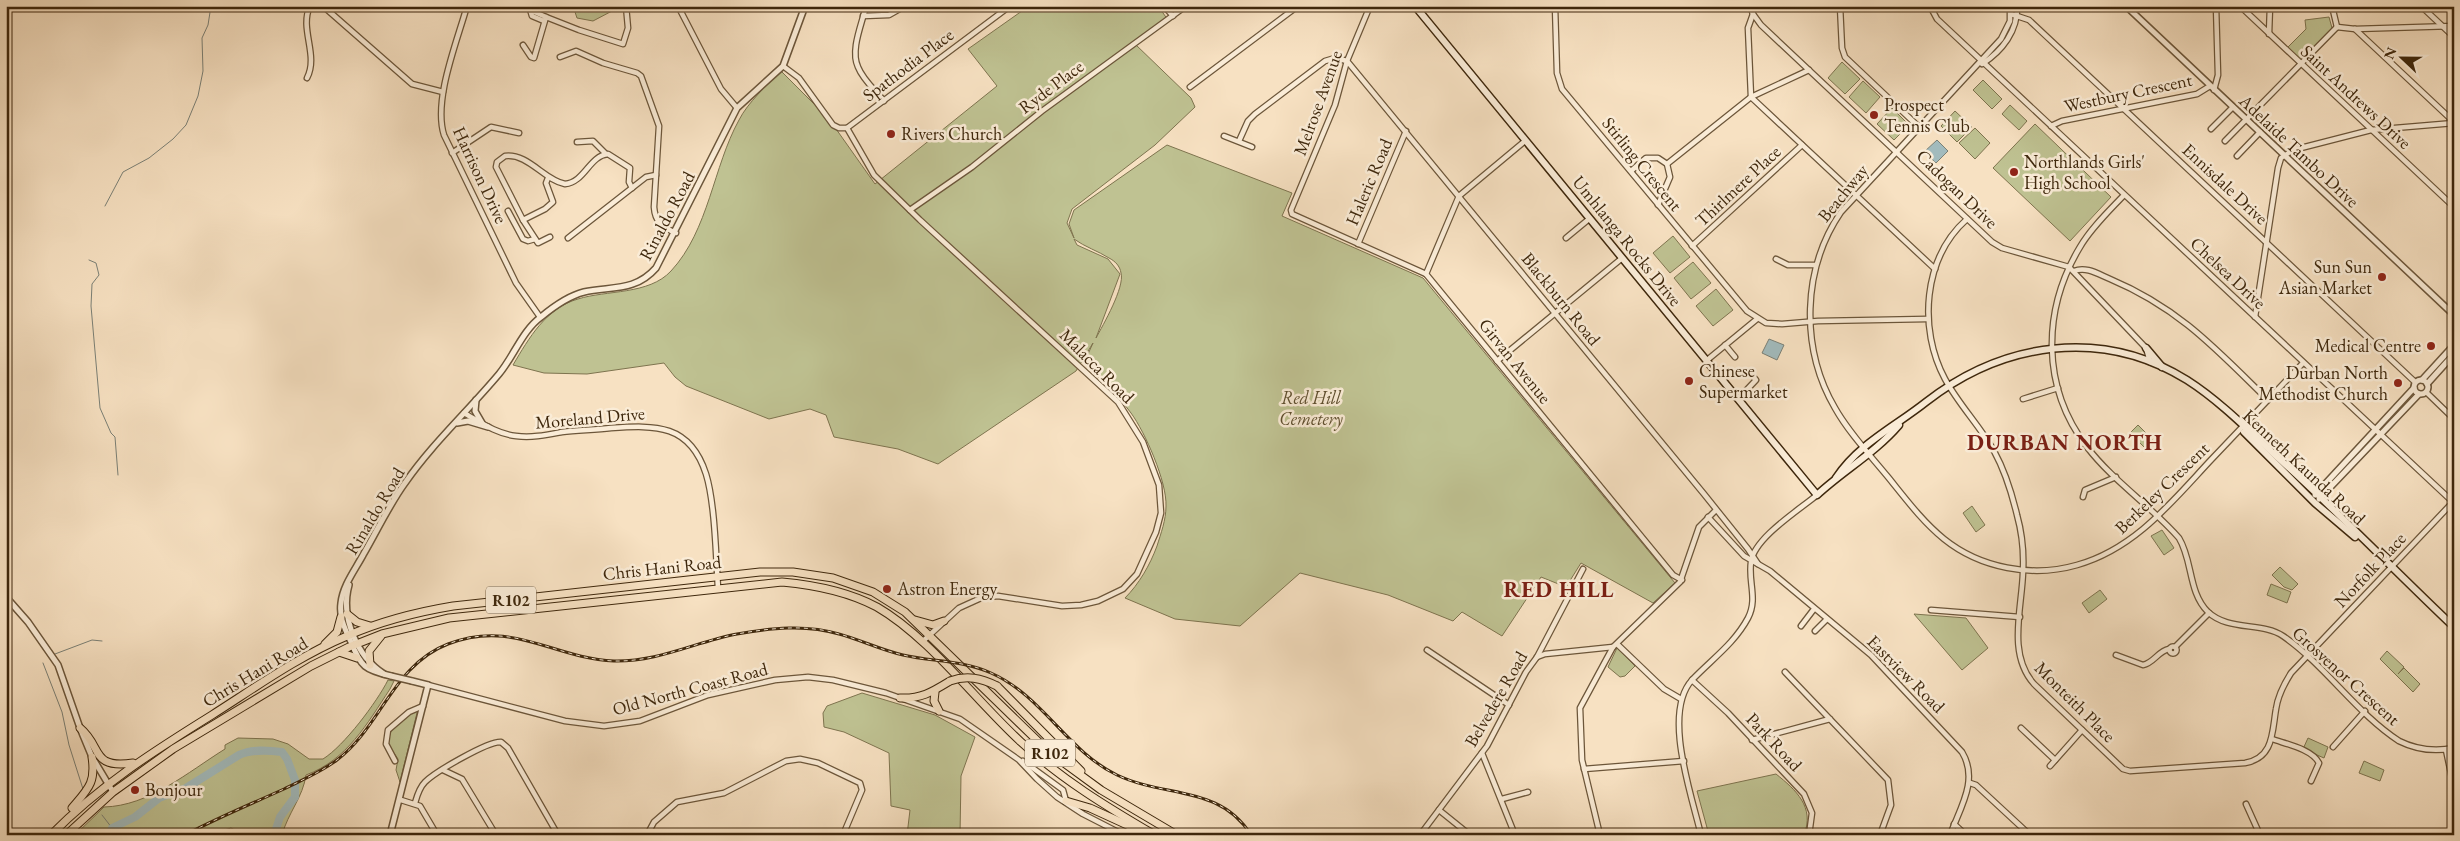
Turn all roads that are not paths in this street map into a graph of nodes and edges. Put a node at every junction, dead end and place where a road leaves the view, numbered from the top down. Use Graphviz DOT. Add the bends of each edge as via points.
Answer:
graph roads {
  1 [pos="310,6"];
  2 [pos="323,6"];
  3 [pos="467,6"];
  4 [pos="626,6"];
  5 [pos="678,6"];
  6 [pos="805,6"];
  7 [pos="866,6"];
  8 [pos="905,6"];
  9 [pos="1010,6"];
  10 [pos="1164,6"];
  11 [pos="1186,6"];
  12 [pos="1298,6"];
  13 [pos="1370,6"];
  14 [pos="1415,6"];
  15 [pos="1555,6"];
  16 [pos="1750,6"];
  17 [pos="1840,6"];
  18 [pos="1930,6"];
  19 [pos="2010,6"];
  20 [pos="2016,6"];
  21 [pos="2126,6"];
  22 [pos="2216,6"];
  23 [pos="2240,6"];
  24 [pos="2270,6"];
  25 [pos="2332,6"];
  26 [pos="2421,6"];
  27 [pos="529,8"];
  28 [pos="1753,14"];
  29 [pos="2011,14"];
  30 [pos="2017,15"];
  31 [pos="863,16"];
  32 [pos="1173,16"];
  33 [pos="545,19"];
  34 [pos="2442,26"];
  35 [pos="2454,26"];
  36 [pos="2337,27"];
  37 [pos="2355,29"];
  38 [pos="2269,34"];
  39 [pos="2454,37"];
  40 [pos="523,45"];
  41 [pos="560,58"];
  42 [pos="1347,61"];
  43 [pos="1983,61"];
  44 [pos="2301,64"];
  45 [pos="784,66"];
  46 [pos="1809,70"];
  47 [pos="307,78"];
  48 [pos="1190,87"];
  49 [pos="2212,88"];
  50 [pos="444,92"];
  51 [pos="1751,97"];
  52 [pos="884,101"];
  53 [pos="2233,107"];
  54 [pos="737,108"];
  55 [pos="2124,108"];
  56 [pos="2245,119"];
  57 [pos="2454,122"];
  58 [pos="2052,126"];
  59 [pos="1919,127"];
  60 [pos="847,128"];
  61 [pos="2211,129"];
  62 [pos="2371,130"];
  63 [pos="1406,131"];
  64 [pos="519,132"];
  65 [pos="2260,132"];
  66 [pos="1224,136"];
  67 [pos="1240,141"];
  68 [pos="1525,141"];
  69 [pos="2225,141"];
  70 [pos="577,142"];
  71 [pos="1802,145"];
  72 [pos="1252,147"];
  73 [pos="1897,151"];
  74 [pos="452,153"];
  75 [pos="606,154"];
  76 [pos="2238,156"];
  77 [pos="2284,156"];
  78 [pos="1667,164"];
  79 [pos="1631,171"];
  80 [pos="656,174"];
  81 [pos="548,178"];
  82 [pos="632,188"];
  83 [pos="1855,195"];
  84 [pos="2124,195"];
  85 [pos="1459,196"];
  86 [pos="1658,205"];
  87 [pos="2454,207"];
  88 [pos="910,210"];
  89 [pos="1291,210"];
  90 [pos="508,211"];
  91 [pos="1589,218"];
  92 [pos="1967,218"];
  93 [pos="523,220"];
  94 [pos="676,233"];
  95 [pos="550,237"];
  96 [pos="568,238"];
  97 [pos="1566,238"];
  98 [pos="535,239"];
  99 [pos="2267,243"];
  100 [pos="1358,244"];
  101 [pos="1692,246"];
  102 [pos="1621,259"];
  103 [pos="1776,259"];
  104 [pos="1815,265"];
  105 [pos="2070,267"];
  106 [pos="1935,270"];
  107 [pos="2074,271"];
  108 [pos="1426,274"];
  109 [pos="1556,313"];
  110 [pos="2454,315"];
  111 [pos="540,317"];
  112 [pos="2255,318"];
  113 [pos="1757,319"];
  114 [pos="1927,319"];
  115 [pos="1810,322"];
  116 [pos="1725,345"];
  117 [pos="2454,345"];
  118 [pos="2052,348"];
  119 [pos="2146,348"];
  120 [pos="2454,354"];
  121 [pos="1735,356"];
  122 [pos="1497,361"];
  123 [pos="1706,361"];
  124 [pos="2150,362"];
  125 [pos="2303,363"];
  126 [pos="2162,367"];
  127 [pos="1751,374"];
  128 [pos="2422,380"];
  129 [pos="2427,384"];
  130 [pos="1949,385"];
  131 [pos="2414,385"];
  132 [pos="2058,388"];
  133 [pos="2426,392"];
  134 [pos="2419,394"];
  135 [pos="1738,399"];
  136 [pos="2023,399"];
  137 [pos="476,400"];
  138 [pos="2268,400"];
  139 [pos="464,413"];
  140 [pos="2454,419"];
  141 [pos="1902,420"];
  142 [pos="482,423"];
  143 [pos="455,424"];
  144 [pos="488,426"];
  145 [pos="2242,428"];
  146 [pos="2377,432"];
  147 [pos="1864,447"];
  148 [pos="1870,454"];
  149 [pos="2116,477"];
  150 [pos="1834,479"];
  151 [pos="1807,483"];
  152 [pos="1817,495"];
  153 [pos="2318,495"];
  154 [pos="2083,497"];
  155 [pos="2313,501"];
  156 [pos="2453,503"];
  157 [pos="1716,510"];
  158 [pos="2158,516"];
  159 [pos="1708,517"];
  160 [pos="2374,551"];
  161 [pos="1753,556"];
  162 [pos="1751,561"];
  163 [pos="1758,564"];
  164 [pos="2391,567"];
  165 [pos="1583,569"];
  166 [pos="2023,570"];
  167 [pos="718,576"];
  168 [pos="1682,580"];
  169 [pos="718,588"];
  170 [pos="6,597"];
  171 [pos="1814,609"];
  172 [pos="1931,610"];
  173 [pos="2209,613"];
  174 [pos="344,616"];
  175 [pos="2020,617"];
  176 [pos="1827,619"];
  177 [pos="914,620"];
  178 [pos="944,622"];
  179 [pos="373,626"];
  180 [pos="1801,626"];
  181 [pos="2454,627"];
  182 [pos="1815,631"];
  183 [pos="386,633"];
  184 [pos="351,634"];
  185 [pos="930,635"];
  186 [pos="922,642"];
  187 [pos="355,644"];
  188 [pos="1615,645"];
  189 [pos="1427,650"];
  190 [pos="315,652"];
  191 [pos="338,652"];
  192 [pos="2116,655"];
  193 [pos="2307,656"];
  194 [pos="1537,657"];
  195 [pos="357,658"];
  196 [pos="370,665"];
  197 [pos="1785,672"];
  198 [pos="388,675"];
  199 [pos="1692,680"];
  200 [pos="428,685"];
  201 [pos="934,692"];
  202 [pos="900,698"];
  203 [pos="1681,699"];
  204 [pos="1509,705"];
  205 [pos="423,706"];
  206 [pos="939,711"];
  207 [pos="2365,711"];
  208 [pos="1830,719"];
  209 [pos="80,728"];
  210 [pos="2021,728"];
  211 [pos="2082,730"];
  212 [pos="2272,739"];
  213 [pos="1752,740"];
  214 [pos="2333,747"];
  215 [pos="2454,748"];
  216 [pos="2446,750"];
  217 [pos="1482,753"];
  218 [pos="92,757"];
  219 [pos="1020,760"];
  220 [pos="2054,760"];
  221 [pos="395,761"];
  222 [pos="1684,761"];
  223 [pos="136,762"];
  224 [pos="2050,766"];
  225 [pos="1584,768"];
  226 [pos="443,770"];
  227 [pos="2311,781"];
  228 [pos="108,783"];
  229 [pos="1970,783"];
  230 [pos="1093,784"];
  231 [pos="2454,788"];
  232 [pos="112,792"];
  233 [pos="1528,792"];
  234 [pos="1502,799"];
  235 [pos="401,800"];
  236 [pos="1066,801"];
  237 [pos="415,804"];
  238 [pos="2246,804"];
  239 [pos="1439,810"];
  240 [pos="64,821"];
  241 [pos="1954,824"];
  242 [pos="51,835"];
  243 [pos="66,835"];
  244 [pos="390,835"];
  245 [pos="436,835"];
  246 [pos="496,835"];
  247 [pos="558,835"];
  248 [pos="647,835"];
  249 [pos="843,835"];
  250 [pos="1124,835"];
  251 [pos="1149,835"];
  252 [pos="1155,835"];
  253 [pos="1176,835"];
  254 [pos="1420,835"];
  255 [pos="1470,835"];
  256 [pos="1515,835"];
  257 [pos="1600,835"];
  258 [pos="1701,835"];
  259 [pos="1809,835"];
  260 [pos="1880,835"];
  261 [pos="1950,835"];
  262 [pos="1966,835"];
  263 [pos="2030,835"];
  264 [pos="2260,835"];
  1 -- 47 [label="street" via="306,21 311,69"];
  2 -- 50 [label="street" via="412,84"];
  3 -- 50 [label="street, Harrison Drive"];
  4 -- 33 [label="street" via="628,28 622,44"];
  5 -- 54 [label="street" via="721,89"];
  6 -- 45 [label="street, Rinaldo Road"];
  7 -- 31 [label="street"];
  8 -- 31 [label="street" via="889,15"];
  9 -- 52 [label="street, Spathodia Place"];
  10 -- 32 [label="street"];
  11 -- 32 [label="street, Ryde Place"];
  12 -- 48 [label="street"];
  13 -- 42 [label="street, Melrose Avenue"];
  14 -- 68 [label="main road, Umhlanga Rocks Drive"];
  15 -- 79 [label="street, Stirling Crescent" via="1559,84"];
  16 -- 28 [label="street"];
  17 -- 59 [label="street" via="1845,57"];
  18 -- 43 [label="street, Chelsea Drive" via="1933,15"];
  19 -- 29 [label="street, Beachway"];
  20 -- 30 [label="street, Beachway"];
  21 -- 49 [label="street, Adelaide Tambo Drive"];
  22 -- 49 [label="street, Westbury Crescent" via="2218,76"];
  23 -- 38 [label="street, Saint Andrews Drive"];
  24 -- 38 [label="street"];
  25 -- 36 [label="street"];
  26 -- 34 [label="street"];
  27 -- 33 [label="street" via="533,17"];
  28 -- 46 [label="street, Cadogan Drive"];
  28 -- 51 [label="street" via="1748,28"];
  29 -- 30 [label="street, Ennisdale Drive"];
  29 -- 43 [label="street, Beachway" via="2005,33"];
  30 -- 43 [label="street, Beachway" via="2010,36"];
  30 -- 55 [label="street, Ennisdale Drive" via="2029,20"];
  31 -- 52 [label="street" via="855,50 856,63"];
  32 -- 88 [label="street, Ryde Place"];
  33 -- 40 [label="street" via="534,58"];
  34 -- 35 [label="street"];
  34 -- 37 [label="street"];
  34 -- 39 [label="street"];
  36 -- 37 [label="street"];
  36 -- 44 [label="street"];
  37 -- 57 [label="street"];
  38 -- 44 [label="street, Saint Andrews Drive"];
  41 -- 80 [label="street" via="576,51 639,74 659,126"];
  42 -- 63 [label="street, Blackburn Road"];
  42 -- 67 [label="street" via="1335,58 1325,61 1255,114 1248,121"];
  42 -- 89 [label="street, Melrose Avenue" via="1335,106"];
  43 -- 58 [label="street, Chelsea Drive"];
  43 -- 59 [label="street, Beachway"];
  44 -- 56 [label="street"];
  44 -- 62 [label="street, Saint Andrews Drive"];
  45 -- 54 [label="street, Rinaldo Road"];
  45 -- 60 [label="street, Malacca Road" via="799,78 833,124"];
  46 -- 51 [label="street"];
  46 -- 73 [label="street, Cadogan Drive"];
  49 -- 53 [label="street, Adelaide Tambo Drive"];
  49 -- 55 [label="street, Westbury Crescent" via="2197,94"];
  50 -- 74 [label="street, Harrison Drive" via="440,124"];
  51 -- 71 [label="street"];
  51 -- 78 [label="street"];
  52 -- 60 [label="street, Spathodia Place"];
  53 -- 56 [label="street, Adelaide Tambo Drive"];
  53 -- 61 [label="street"];
  54 -- 94 [label="street, Rinaldo Road"];
  55 -- 58 [label="street, Westbury Crescent"];
  55 -- 99 [label="street, Ennisdale Drive"];
  56 -- 65 [label="street, Adelaide Tambo Drive"];
  56 -- 69 [label="street"];
  57 -- 62 [label="street"];
  58 -- 84 [label="street, Chelsea Drive"];
  59 -- 73 [label="street, Beachway"];
  60 -- 88 [label="street, Malacca Road" via="874,175"];
  62 -- 77 [label="street" via="2292,150"];
  62 -- 87 [label="street, Saint Andrews Drive"];
  63 -- 85 [label="street, Blackburn Road"];
  63 -- 100 [label="street, Haleric Road"];
  64 -- 74 [label="street" via="492,127"];
  65 -- 76 [label="street"];
  65 -- 77 [label="street, Adelaide Tambo Drive"];
  66 -- 67 [label="street"];
  67 -- 72 [label="street"];
  68 -- 85 [label="street"];
  68 -- 91 [label="main road, Umhlanga Rocks Drive"];
  70 -- 75 [label="street" via="594,141"];
  71 -- 83 [label="street"];
  71 -- 101 [label="street, Thirlmere Place"];
  73 -- 83 [label="street, Beachway"];
  73 -- 92 [label="street, Cadogan Drive"];
  74 -- 111 [label="street, Harrison Drive" via="516,283"];
  75 -- 81 [label="street" via="590,164 581,177 570,184"];
  75 -- 82 [label="street" via="630,168"];
  77 -- 99 [label="street" via="2278,168"];
  77 -- 110 [label="street, Adelaide Tambo Drive"];
  78 -- 79 [label="street" via="1650,157"];
  78 -- 86 [label="street" via="1670,177"];
  79 -- 86 [label="street, Stirling Crescent"];
  80 -- 82 [label="street"];
  80 -- 94 [label="street" via="656,218 659,224"];
  81 -- 93 [label="street" via="546,183 553,202"];
  81 -- 93 [label="street" via="527,161 505,156 497,162 496,167"];
  82 -- 96 [label="street"];
  83 -- 104 [label="street, Beachway" via="1830,230"];
  83 -- 106 [label="street"];
  84 -- 105 [label="street" via="2084,240"];
  84 -- 112 [label="street, Chelsea Drive"];
  85 -- 108 [label="street"];
  85 -- 109 [label="street, Blackburn Road"];
  86 -- 101 [label="street, Stirling Crescent"];
  88 -- 178 [label="street, Malacca Road" via="1118,402 1143,442 1159,485 1161,501 1159,523 1141,567 1133,580 1118,592 1081,606 989,596 966,604"];
  89 -- 100 [label="street, Girvan Avenue" via="1297,218"];
  90 -- 98 [label="street" via="525,240"];
  91 -- 97 [label="street"];
  91 -- 102 [label="main road, Umhlanga Rocks Drive"];
  92 -- 105 [label="street, Cadogan Drive" via="2002,248"];
  92 -- 106 [label="street, Monteith Place" via="1952,236"];
  93 -- 98 [label="street"];
  94 -- 111 [label="street, Rinaldo Road" via="656,268 638,284 581,293"];
  95 -- 98 [label="street" via="539,243"];
  99 -- 112 [label="street"];
  99 -- 131 [label="street, Ennisdale Drive"];
  100 -- 108 [label="street, Girvan Avenue"];
  101 -- 113 [label="street, Stirling Crescent" via="1747,312"];
  102 -- 109 [label="street"];
  102 -- 123 [label="main road, Umhlanga Rocks Drive"];
  103 -- 104 [label="street" via="1788,264"];
  104 -- 115 [label="street, Beachway"];
  105 -- 107 [label="street, Cadogan Drive"];
  105 -- 118 [label="street" via="2055,304"];
  106 -- 114 [label="street, Monteith Place"];
  107 -- 119 [label="street, Cadogan Drive"];
  107 -- 138 [label="street" via="2084,269 2100,274 2172,311"];
  108 -- 122 [label="street, Girvan Avenue"];
  109 -- 122 [label="street"];
  109 -- 157 [label="street, Blackburn Road"];
  111 -- 137 [label="street, Rinaldo Road" via="500,373"];
  112 -- 125 [label="street, Chelsea Drive"];
  113 -- 115 [label="street" via="1782,324"];
  113 -- 116 [label="street"];
  114 -- 115 [label="street"];
  114 -- 130 [label="street, Monteith Place" via="1934,350"];
  115 -- 147 [label="street, Beachway" via="1815,358 1829,397 1846,426"];
  116 -- 121 [label="street"];
  116 -- 123 [label="street"];
  117 -- 128 [label="street"];
  118 -- 124 [label="main road, Kenneth Kaunda Road" via="2104,350"];
  118 -- 130 [label="main road, Kenneth Kaunda Road" via="1998,360"];
  118 -- 132 [label="street"];
  119 -- 124 [label="street, Cadogan Drive"];
  119 -- 126 [label="main road"];
  120 -- 129 [label="street"];
  122 -- 168 [label="street, Girvan Avenue" via="1673,575"];
  123 -- 135 [label="main road, Umhlanga Rocks Drive"];
  124 -- 126 [label="main road, Kenneth Kaunda Road"];
  125 -- 138 [label="street, Berkeley Crescent"];
  125 -- 146 [label="street, Chelsea Drive"];
  126 -- 145 [label="main road, Kenneth Kaunda Road" via="2216,403"];
  127 -- 135 [label="street" via="1756,380"];
  128 -- 129 [label="street"];
  128 -- 131 [label="street"];
  129 -- 133 [label="street"];
  130 -- 141 [label="main road, Kenneth Kaunda Road"];
  130 -- 166 [label="street, Monteith Place" via="1994,451 2005,475 2019,522"];
  131 -- 134 [label="street"];
  131 -- 146 [label="street"];
  132 -- 136 [label="street"];
  132 -- 149 [label="street" via="2070,419 2086,446"];
  133 -- 134 [label="street"];
  133 -- 140 [label="street"];
  134 -- 146 [label="street"];
  135 -- 151 [label="main road, Umhlanga Rocks Drive"];
  137 -- 139 [label="street, Rinaldo Road"];
  137 -- 142 [label="street" via="475,411"];
  138 -- 145 [label="street, Berkeley Crescent"];
  139 -- 142 [label="street, Moreland Drive"];
  139 -- 143 [label="street, Rinaldo Road"];
  141 -- 147 [label="main road, Kenneth Kaunda Road"];
  141 -- 148 [label="main road, Kenneth Kaunda Road"];
  142 -- 144 [label="street, Moreland Drive"];
  143 -- 144 [label="street" via="468,421"];
  143 -- 174 [label="street, Rinaldo Road" via="405,483 356,569"];
  144 -- 167 [label="street, Moreland Drive" via="508,435 524,437 652,426 684,439 698,454 707,476"];
  145 -- 153 [label="main road, Kenneth Kaunda Road"];
  145 -- 155 [label="main road, Kenneth Kaunda Road"];
  145 -- 158 [label="street, Berkeley Crescent"];
  146 -- 153 [label="street"];
  146 -- 156 [label="street, Chelsea Drive"];
  147 -- 148 [label="street, Beachway"];
  147 -- 150 [label="main road, Kenneth Kaunda Road"];
  148 -- 150 [label="main road, Kenneth Kaunda Road"];
  148 -- 166 [label="street, Berkeley Crescent" via="1922,518 1944,538 1978,559"];
  149 -- 154 [label="street" via="2085,490"];
  149 -- 158 [label="street"];
  150 -- 151 [label="main road" via="1818,486"];
  150 -- 152 [label="main road, Kenneth Kaunda Road"];
  151 -- 152 [label="main road, Umhlanga Rocks Drive"];
  152 -- 161 [label="street, Kenneth Kaunda Road" via="1764,539"];
  153 -- 155 [label="street"];
  153 -- 160 [label="main road, Kenneth Kaunda Road"];
  155 -- 160 [label="main road, Kenneth Kaunda Road"];
  156 -- 164 [label="street, Norfolk Place"];
  157 -- 159 [label="street"];
  157 -- 161 [label="street, Blackburn Road"];
  158 -- 166 [label="street, Berkeley Crescent" via="2126,544 2093,560 2068,568"];
  158 -- 173 [label="street" via="2184,547 2196,593"];
  159 -- 162 [label="street"];
  159 -- 168 [label="street" via="1700,527"];
  160 -- 164 [label="main road, Kenneth Kaunda Road"];
  161 -- 162 [label="street, Kenneth Kaunda Road"];
  161 -- 163 [label="street, Eastview Road"];
  162 -- 163 [label="street, Eastview Road"];
  162 -- 199 [label="street" via="1753,605 1748,619 1730,645"];
  163 -- 171 [label="street, Eastview Road"];
  164 -- 181 [label="main road, Kenneth Kaunda Road"];
  164 -- 193 [label="street, Norfolk Place"];
  165 -- 194 [label="street, Belvedere Road"];
  166 -- 175 [label="street, Monteith Place"];
  167 -- 169 [label="street, Moreland Drive"];
  167 -- 177 [label="main road, Chris Hani Road / R102" via="776,572 832,578 873,592"];
  167 -- 179 [label="main road, Chris Hani Road / R102" via="453,606"];
  168 -- 188 [label="street"];
  169 -- 183 [label="main road, Chris Hani Road / R102" via="449,618"];
  169 -- 186 [label="main road, Chris Hani Road / R102" via="782,582 834,590 876,607"];
  170 -- 209 [label="street" via="58,665"];
  171 -- 176 [label="street, Eastview Road"];
  171 -- 180 [label="street"];
  172 -- 175 [label="street"];
  173 -- 192 [label="street" via="2176,647 2162,652 2149,663 2143,665"];
  173 -- 193 [label="street, Grosvenor Crescent" via="2230,623 2279,634"];
  174 -- 179 [label="main road"];
  174 -- 184 [label="street, Rinaldo Road"];
  174 -- 190 [label="main road" via="334,636"];
  175 -- 211 [label="street, Monteith Place" via="2019,655 2024,671 2037,688"];
  176 -- 182 [label="street"];
  176 -- 229 [label="street, Eastview Road" via="1870,655 1956,746 1966,759"];
  177 -- 178 [label="main road" via="933,625"];
  177 -- 185 [label="main road, Chris Hani Road / R102"];
  178 -- 185 [label="street, Malacca Road"];
  179 -- 184 [label="main road, Chris Hani Road / R102"];
  183 -- 187 [label="main road, Chris Hani Road / R102"];
  183 -- 196 [label="main road" via="371,646"];
  184 -- 187 [label="street, Rinaldo Road"];
  184 -- 190 [label="main road, Chris Hani Road / R102"];
  185 -- 186 [label="street, Malacca Road"];
  185 -- 230 [label="main road, Chris Hani Road / R102" via="1032,737"];
  186 -- 252 [label="main road, Chris Hani Road / R102" via="1038,757 1092,797"];
  187 -- 191 [label="main road, Chris Hani Road / R102"];
  187 -- 195 [label="street"];
  187 -- 196 [label="street"];
  188 -- 194 [label="street"];
  188 -- 203 [label="street" via="1664,690"];
  188 -- 225 [label="street" via="1580,708"];
  189 -- 204 [label="street"];
  190 -- 223 [label="main road, Chris Hani Road / R102"];
  191 -- 195 [label="main road"];
  191 -- 232 [label="main road, Chris Hani Road / R102" via="173,749"];
  193 -- 207 [label="street, Grosvenor Crescent"];
  193 -- 212 [label="street" via="2282,688"];
  194 -- 204 [label="street, Belvedere Road"];
  195 -- 198 [label="street, Old North Coast Road" via="369,670"];
  196 -- 198 [label="street, Old North Coast Road"];
  197 -- 208 [label="street"];
  198 -- 200 [label="street, Old North Coast Road, bridge"];
  199 -- 203 [label="street"];
  199 -- 213 [label="street, Park Road"];
  200 -- 202 [label="street, Old North Coast Road" via="565,721 604,726 640,721 708,696 791,677 833,680"];
  200 -- 205 [label="street"];
  201 -- 202 [label="main road" via="919,698"];
  201 -- 206 [label="main road"];
  201 -- 230 [label="main road, bridge" via="950,681 965,677 978,678 997,686"];
  202 -- 206 [label="street, Old North Coast Road"];
  203 -- 222 [label="street"];
  204 -- 217 [label="street, Belvedere Road"];
  205 -- 221 [label="street" via="409,712 388,730 386,744"];
  205 -- 235 [label="street"];
  206 -- 219 [label="street, Old North Coast Road" via="972,726"];
  207 -- 214 [label="street"];
  207 -- 216 [label="street, Grosvenor Crescent" via="2406,745 2429,751"];
  208 -- 213 [label="street"];
  208 -- 260 [label="street" via="1888,780 1891,804"];
  209 -- 218 [label="street"];
  209 -- 223 [label="main road" via="103,759 116,764"];
  210 -- 220 [label="street"];
  211 -- 212 [label="street, Monteith Place" via="2121,767 2130,771 2248,763 2261,755"];
  211 -- 220 [label="street"];
  212 -- 227 [label="street" via="2317,759 2319,763"];
  213 -- 259 [label="street, Park Road" via="1808,801 1812,818"];
  215 -- 216 [label="street, Grosvenor Crescent"];
  216 -- 231 [label="street"];
  217 -- 234 [label="street"];
  217 -- 239 [label="street, Belvedere Road"];
  218 -- 228 [label="street"];
  218 -- 240 [label="main road" via="94,771 91,784"];
  219 -- 236 [label="street, Old North Coast Road" via="1051,792"];
  219 -- 236 [label="street, Old North Coast Road" via="1063,790"];
  220 -- 224 [label="street"];
  222 -- 225 [label="street"];
  222 -- 258 [label="street"];
  223 -- 228 [label="main road, Chris Hani Road / R102"];
  225 -- 257 [label="street"];
  226 -- 237 [label="street" via="424,782"];
  226 -- 246 [label="street" via="462,779"];
  226 -- 247 [label="street" via="488,744 501,742 508,748"];
  228 -- 232 [label="street"];
  228 -- 240 [label="main road, R102"];
  229 -- 241 [label="street"];
  229 -- 263 [label="street"];
  230 -- 253 [label="main road, Chris Hani Road / R102"];
  232 -- 243 [label="main road, R102"];
  233 -- 234 [label="street"];
  234 -- 256 [label="street"];
  235 -- 237 [label="street"];
  235 -- 244 [label="street"];
  236 -- 250 [label="street, Old North Coast Road" via="1083,814"];
  236 -- 251 [label="main road" via="1090,808"];
  237 -- 245 [label="street" via="424,811"];
  238 -- 264 [label="street"];
  239 -- 254 [label="street, Belvedere Road"];
  239 -- 255 [label="street"];
  240 -- 242 [label="main road, R102"];
  241 -- 261 [label="street"];
  241 -- 262 [label="street"];
  248 -- 249 [label="street" via="654,822 677,802 724,793 778,764 800,759 826,766 860,783 862,790"];
}
